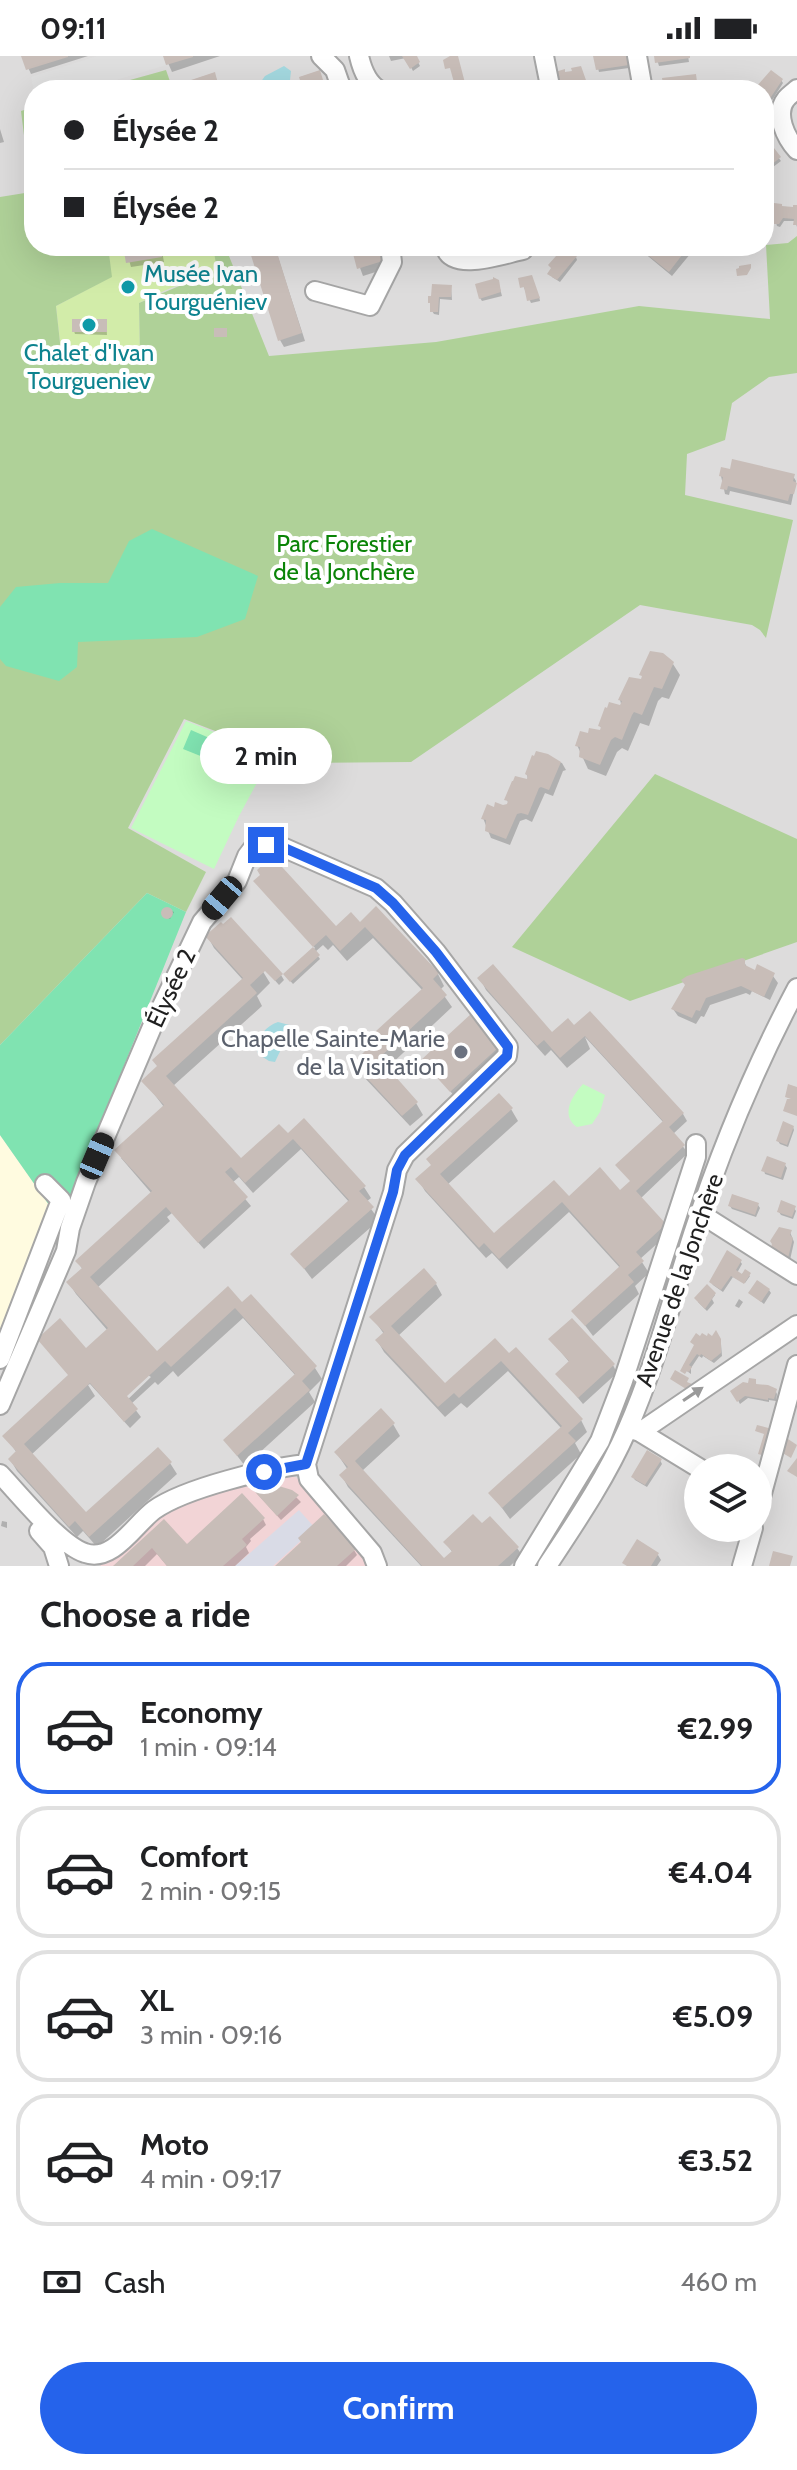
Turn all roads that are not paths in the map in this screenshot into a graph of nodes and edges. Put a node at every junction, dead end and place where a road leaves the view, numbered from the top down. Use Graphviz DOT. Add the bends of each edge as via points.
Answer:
graph roads {
  1 [pos="321,56"];
  2 [pos="359,56"];
  3 [pos="544,56"];
  4 [pos="637,56"];
  5 [pos="338,80"];
  6 [pos="369,80"];
  7 [pos="549,80"];
  8 [pos="641,80"];
  9 [pos="797,89"];
  10 [pos="797,150"];
  11 [pos="391,256"];
  12 [pos="450,256"];
  13 [pos="494,256"];
  14 [pos="315,291"];
  15 [pos="797,988"];
  16 [pos="696,1144"];
  17 [pos="45,1184"];
  18 [pos="701,1214"];
  19 [pos="797,1275"];
  20 [pos="797,1325"];
  21 [pos="0,1359"];
  22 [pos="797,1365"];
  23 [pos="0,1405"];
  24 [pos="634,1430"];
  25 [pos="772,1455"];
  26 [pos="684,1459"];
  27 [pos="306,1464"];
  28 [pos="0,1474"];
  29 [pos="0,1490"];
  30 [pos="749,1542"];
  31 [pos="59,1566"];
  32 [pos="377,1566"];
  33 [pos="524,1566"];
  34 [pos="547,1566"];
  35 [pos="742,1566"];
  1 -- 5 [label="street"];
  2 -- 6 [label="street"];
  3 -- 7 [label="street"];
  4 -- 8 [label="street"];
  9 -- 10 [label="street" via="785,99 782,112 788,141"];
  11 -- 14 [label="street" via="370,306"];
  12 -- 13 [label="street" via="469,261"];
  15 -- 18 [label="street, Avenue de la Jonchère" via="741,1103"];
  16 -- 33 [label="street" via="600,1441"];
  17 -- 21 [label="street" via="61,1200"];
  18 -- 19 [label="street"];
  18 -- 24 [label="street, Avenue de la Jonchère"];
  24 -- 20 [label="street, one-way"];
  22 -- 25 [label="street"];
  23 -- 27 [label="street, Élysée 2" via="66,1251 86,1182 202,922 237,881 253,848 280,846 376,888 436,952 508,1047 507,1056 405,1155 397,1170"];
  24 -- 26 [label="street"];
  24 -- 34 [label="street, Avenue de la Jonchère"];
  27 -- 28 [label="street" via="185,1494 155,1510 113,1548 93,1555 65,1541"];
  27 -- 32 [label="street" via="309,1479 363,1540"];
  29 -- 31 [label="street" via="53,1547"];
  30 -- 35 [label="street"];
}
